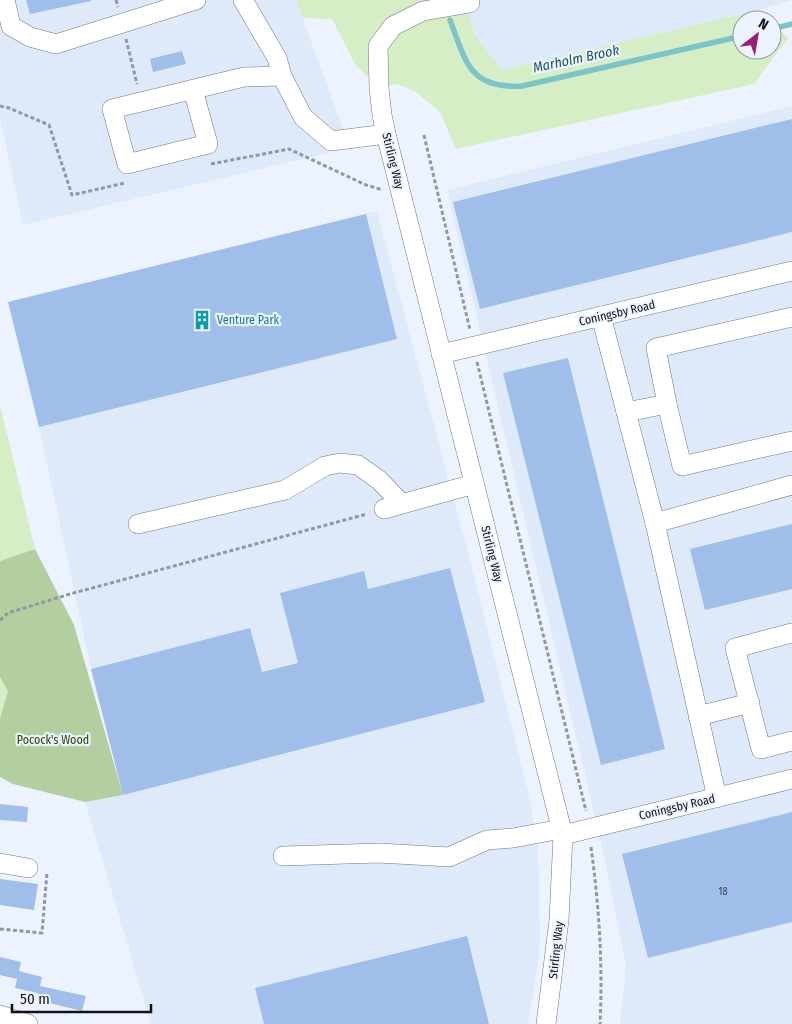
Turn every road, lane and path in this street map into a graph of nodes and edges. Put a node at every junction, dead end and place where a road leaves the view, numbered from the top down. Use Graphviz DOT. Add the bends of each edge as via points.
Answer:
graph roads {
  1 [pos="5,0"];
  2 [pos="116,0"];
  3 [pos="196,0"];
  4 [pos="243,0"];
  5 [pos="470,3"];
  6 [pos="122,23"];
  7 [pos="282,76"];
  8 [pos="193,90"];
  9 [pos="140,102"];
  10 [pos="386,134"];
  11 [pos="424,136"];
  12 [pos="792,272"];
  13 [pos="601,316"];
  14 [pos="792,317"];
  15 [pos="469,326"];
  16 [pos="441,354"];
  17 [pos="483,387"];
  18 [pos="667,404"];
  19 [pos="626,412"];
  20 [pos="792,441"];
  21 [pos="474,484"];
  22 [pos="792,486"];
  23 [pos="393,506"];
  24 [pos="655,523"];
  25 [pos="138,524"];
  26 [pos="0,620"];
  27 [pos="792,633"];
  28 [pos="750,703"];
  29 [pos="698,716"];
  30 [pos="792,741"];
  31 [pos="792,780"];
  32 [pos="717,798"];
  33 [pos="586,808"];
  34 [pos="562,832"];
  35 [pos="592,854"];
  36 [pos="283,856"];
  37 [pos="0,863"];
  38 [pos="28,868"];
  39 [pos="0,929"];
  40 [pos="0,1015"];
  41 [pos="28,1024"];
  42 [pos="546,1024"];
  43 [pos="600,1024"];
  1 -- 6 [label="street" via="12,26 30,37 56,44"];
  2 -- 6 [label="path"];
  3 -- 6 [label="street"];
  4 -- 7 [label="street" via="277,58"];
  5 -- 10 [label="street, Stirling Way" via="423,11 393,26 378,46 378,88"];
  6 -- 9 [label="path"];
  7 -- 8 [label="street" via="244,77"];
  7 -- 10 [label="street" via="303,117 331,141"];
  8 -- 9 [label="street"];
  8 -- 9 [label="street" via="208,144 127,164 112,109"];
  10 -- 16 [label="street, Stirling Way"];
  11 -- 15 [label="path"];
  12 -- 13 [label="street, Coningsby Road"];
  13 -- 16 [label="street, Coningsby Road"];
  13 -- 19 [label="street"];
  14 -- 18 [label="street" via="656,348"];
  16 -- 21 [label="street, Stirling Way"];
  17 -- 33 [label="path"];
  18 -- 19 [label="street"];
  18 -- 20 [label="street" via="682,466"];
  19 -- 24 [label="street"];
  21 -- 23 [label="street"];
  21 -- 34 [label="street, Stirling Way"];
  22 -- 24 [label="street"];
  23 -- 25 [label="street" via="379,480 358,465 340,463 325,466 285,490"];
  23 -- 26 [label="path" via="70,594 8,613"];
  24 -- 29 [label="street"];
  27 -- 28 [label="street" via="735,648"];
  28 -- 29 [label="street"];
  28 -- 30 [label="street" via="761,749"];
  29 -- 32 [label="street"];
  31 -- 32 [label="street, Coningsby Road"];
  32 -- 34 [label="street, Coningsby Road"];
  34 -- 36 [label="street, Coningsby Road" via="487,840 450,857 379,853"];
  34 -- 42 [label="street, Stirling Way" via="560,920"];
  35 -- 43 [label="path" via="601,979"];
  37 -- 38 [label="street"];
  38 -- 39 [label="path" via="47,869 42,933"];
  40 -- 41 [label="street"];
}
